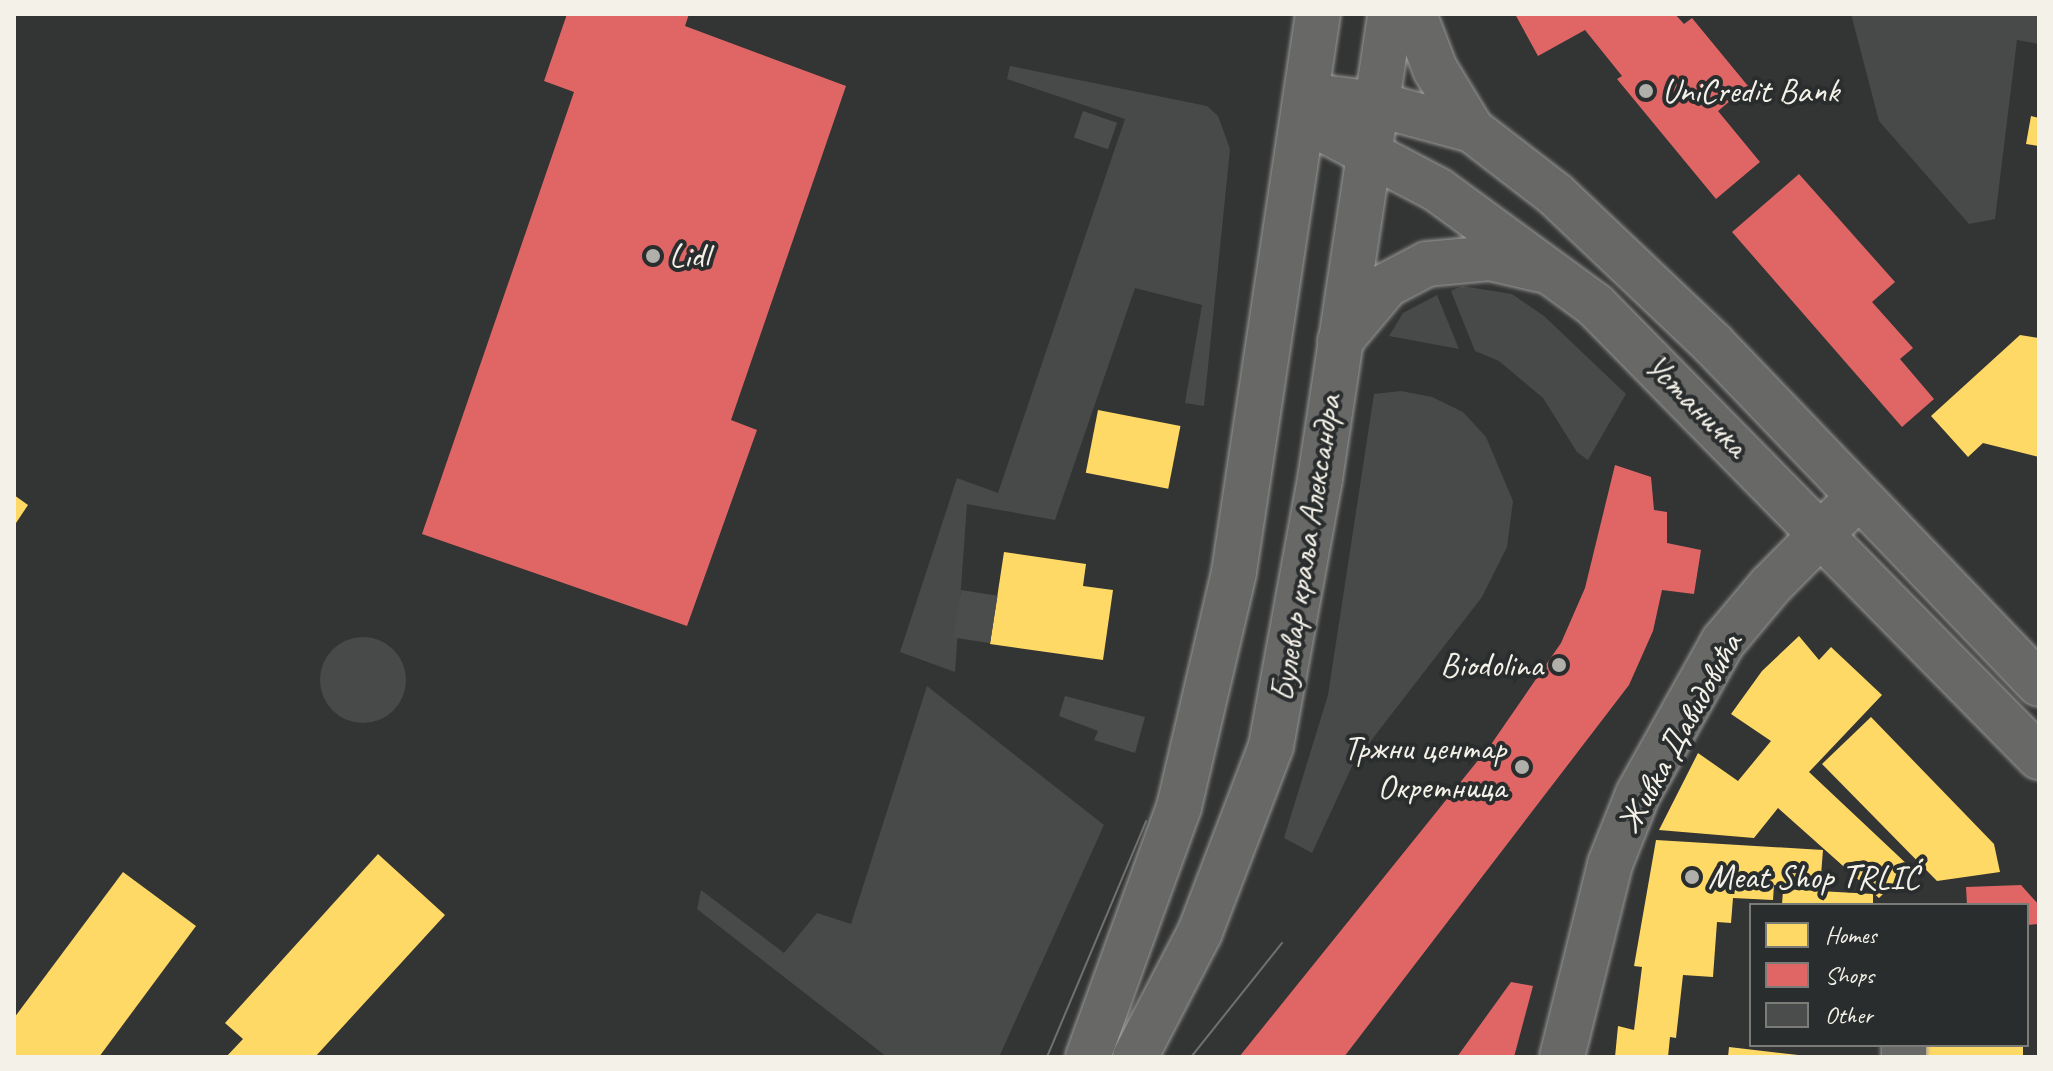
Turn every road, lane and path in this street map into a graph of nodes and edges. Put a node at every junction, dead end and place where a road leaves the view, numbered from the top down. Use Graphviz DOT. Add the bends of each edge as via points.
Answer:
graph roads {
  1 [pos="1318,14"];
  2 [pos="1390,14"];
  3 [pos="1414,14"];
  4 [pos="1376,104"];
  5 [pos="1304,107"];
  6 [pos="1472,130"];
  7 [pos="1369,151"];
  8 [pos="1561,276"];
  9 [pos="1339,343"];
  10 [pos="1858,497"];
  11 [pos="1822,533"];
  12 [pos="2039,684"];
  13 [pos="2039,757"];
  14 [pos="1088,1057"];
  15 [pos="1135,1057"];
  16 [pos="1562,1057"];
  1 -- 5 [label="main road, Булевар краља Александра"];
  2 -- 4 [label="main road, Булевар краља Александра"];
  3 -- 6 [label="main road" via="1435,69"];
  4 -- 5 [label="main road, Устаничка"];
  4 -- 6 [label="main road, Устаничка"];
  4 -- 7 [label="main road, Булевар краља Александра"];
  5 -- 7 [label="main road, Устаничка"];
  5 -- 14 [label="main road, Булевар краља Александра" via="1234,572 1208,690 1179,807"];
  6 -- 10 [label="main road, Устаничка" via="1602,233"];
  7 -- 8 [label="main road, Устаничка" via="1438,190"];
  7 -- 9 [label="main road, Булевар краља Александра"];
  8 -- 9 [label="main road" via="1490,258 1427,264 1387,285"];
  8 -- 11 [label="main road, Устаничка" via="1635,342"];
  9 -- 15 [label="main road, Булевар краља Александра" via="1297,617 1271,746 1200,932"];
  10 -- 11 [label="main road, Живка Давидовића"];
  10 -- 12 [label="main road, Устаничка"];
  11 -- 13 [label="main road, Устаничка"];
  11 -- 16 [label="main road, Живка Давидовића" via="1723,642 1638,794 1610,864"];
}
